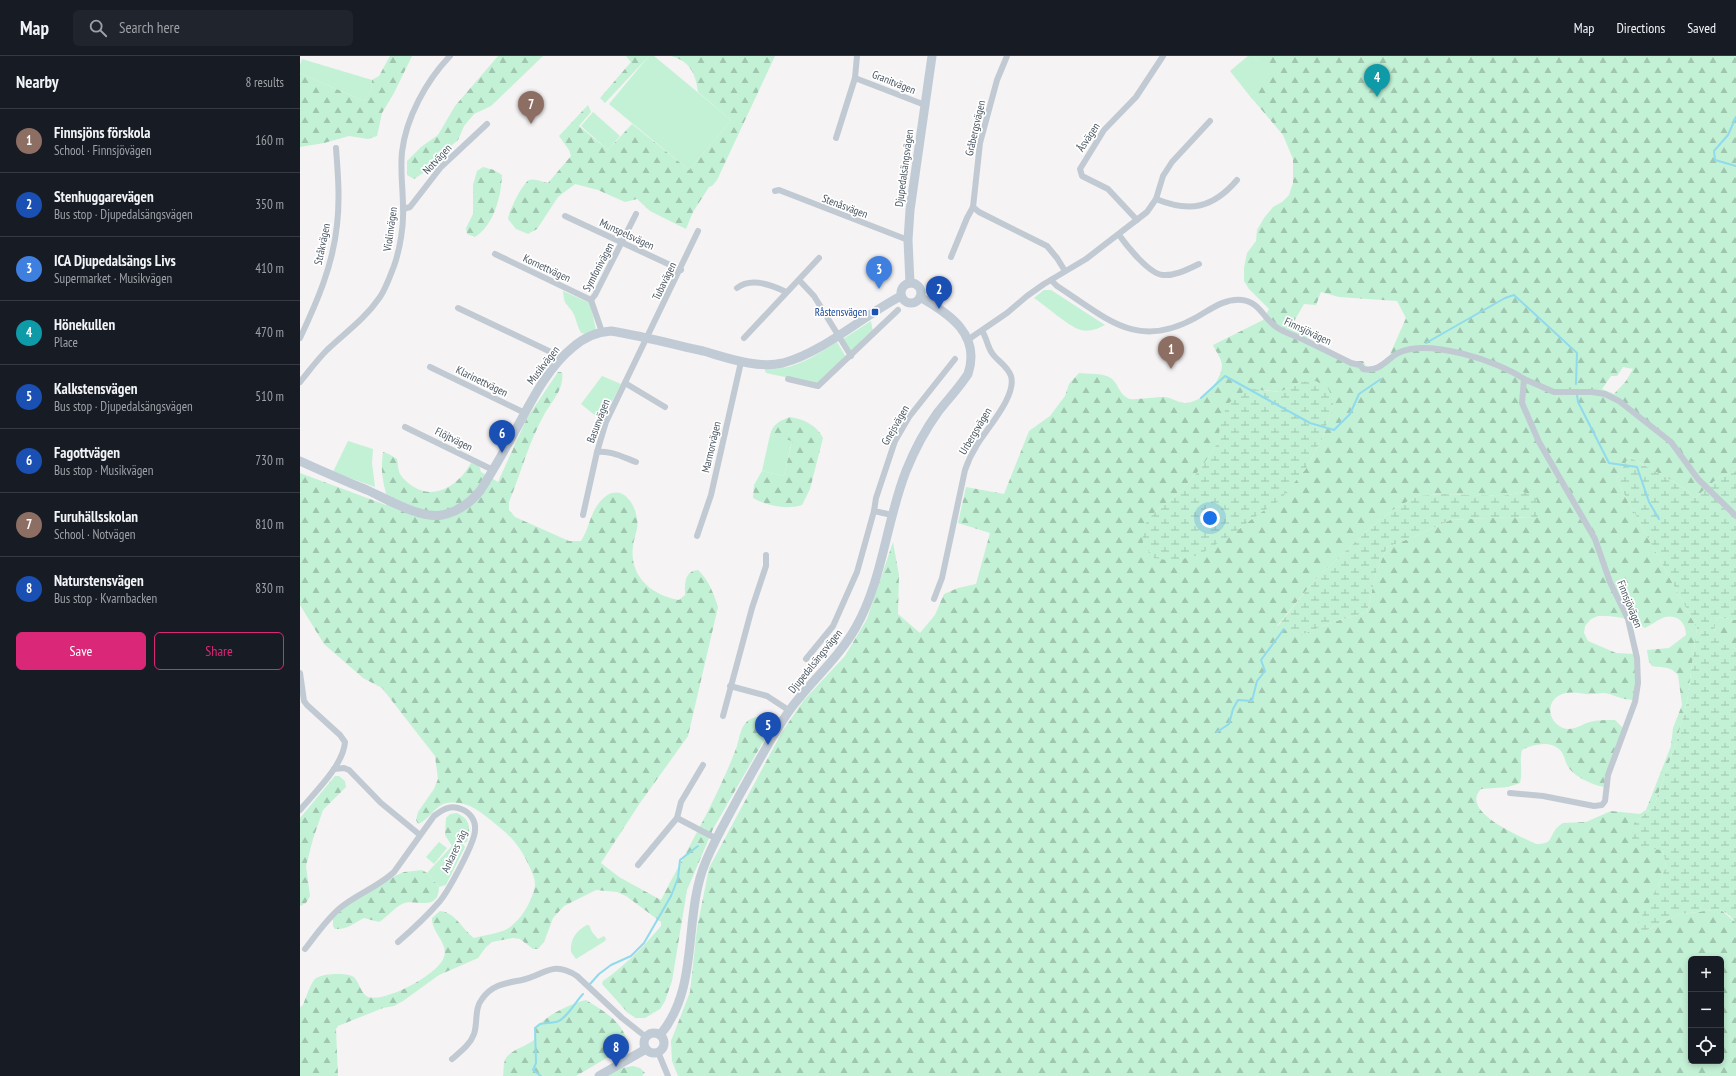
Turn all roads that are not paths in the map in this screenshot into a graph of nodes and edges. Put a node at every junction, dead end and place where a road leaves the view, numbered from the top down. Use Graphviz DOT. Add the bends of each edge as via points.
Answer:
graph roads {
  1 [pos="450,56"];
  2 [pos="857,56"];
  3 [pos="932,56"];
  4 [pos="1007,56"];
  5 [pos="1163,56"];
  6 [pos="855,78"];
  7 [pos="925,105"];
  8 [pos="1210,121"];
  9 [pos="487,124"];
  10 [pos="836,138"];
  11 [pos="336,148"];
  12 [pos="1237,180"];
  13 [pos="775,191"];
  14 [pos="1156,199"];
  15 [pos="973,207"];
  16 [pos="403,209"];
  17 [pos="636,214"];
  18 [pos="564,216"];
  19 [pos="1137,220"];
  20 [pos="698,231"];
  21 [pos="1119,235"];
  22 [pos="908,240"];
  23 [pos="622,243"];
  24 [pos="495,254"];
  25 [pos="951,257"];
  26 [pos="819,258"];
  27 [pos="1199,264"];
  28 [pos="681,270"];
  29 [pos="1065,272"];
  30 [pos="799,280"];
  31 [pos="1051,280"];
  32 [pos="910,283"];
  33 [pos="737,288"];
  34 [pos="786,292"];
  35 [pos="902,296"];
  36 [pos="920,297"];
  37 [pos="591,300"];
  38 [pos="458,308"];
  39 [pos="898,310"];
  40 [pos="982,330"];
  41 [pos="602,332"];
  42 [pos="837,336"];
  43 [pos="300,338"];
  44 [pos="647,338"];
  45 [pos="744,338"];
  46 [pos="969,339"];
  47 [pos="850,356"];
  48 [pos="955,359"];
  49 [pos="561,360"];
  50 [pos="741,362"];
  51 [pos="430,367"];
  52 [pos="302,374"];
  53 [pos="1524,379"];
  54 [pos="788,380"];
  55 [pos="300,382"];
  56 [pos="625,384"];
  57 [pos="665,407"];
  58 [pos="525,413"];
  59 [pos="405,427"];
  60 [pos="597,452"];
  61 [pos="300,461"];
  62 [pos="636,462"];
  63 [pos="493,470"];
  64 [pos="874,511"];
  65 [pos="583,515"];
  66 [pos="892,515"];
  67 [pos="1736,516"];
  68 [pos="697,536"];
  69 [pos="766,555"];
  70 [pos="934,599"];
  71 [pos="806,659"];
  72 [pos="300,673"];
  73 [pos="730,686"];
  74 [pos="790,711"];
  75 [pos="723,716"];
  76 [pos="703,766"];
  77 [pos="334,769"];
  78 [pos="1510,793"];
  79 [pos="300,810"];
  80 [pos="677,818"];
  81 [pos="420,835"];
  82 [pos="717,839"];
  83 [pos="638,865"];
  84 [pos="398,942"];
  85 [pos="305,949"];
  86 [pos="660,1035"];
  87 [pos="646,1037"];
  88 [pos="646,1049"];
  89 [pos="658,1052"];
  90 [pos="452,1059"];
  91 [pos="599,1076"];
  92 [pos="668,1076"];
  1 -- 16 [label="street, Violinvägen" via="430,81 405,134 402,153"];
  2 -- 6 [label="street, Granitvägen"];
  3 -- 7 [label="street, Djupedalsängsvägen"];
  4 -- 15 [label="street, Gråbergsvägen" via="997,80 982,135"];
  5 -- 19 [label="street, Åsvägen" via="1136,97 1104,130 1080,169 1082,176 1111,191"];
  6 -- 7 [label="street, Granitvägen"];
  6 -- 10 [label="street, Granitvägen"];
  7 -- 22 [label="street, Djupedalsängsvägen"];
  8 -- 14 [label="street" via="1172,162 1163,176"];
  9 -- 16 [label="street, Notvägen" via="442,167 410,207"];
  11 -- 43 [label="street, Stråkvägen" via="337,225 332,254 318,298"];
  12 -- 14 [label="street" via="1217,199 1199,206 1180,207"];
  13 -- 22 [label="street, Stenåsvägen" via="779,190"];
  14 -- 19 [label="street" via="1147,212"];
  15 -- 25 [label="street, Gråbergsvägen"];
  15 -- 29 [label="street" via="1047,246"];
  16 -- 52 [label="street, Violinvägen" via="401,236 394,264 381,295 359,323"];
  17 -- 23 [label="street, Symfonivägen"];
  18 -- 23 [label="street, Munspelsvägen"];
  19 -- 21 [label="street"];
  20 -- 28 [label="street, Tubavägen"];
  21 -- 27 [label="street" via="1147,266 1162,275 1180,272"];
  21 -- 29 [label="street"];
  22 -- 32 [label="street, Djupedalsängsvägen"];
  23 -- 28 [label="street, Munspelsvägen"];
  23 -- 37 [label="street, Symfonivägen"];
  24 -- 37 [label="street, Kornettvägen"];
  26 -- 30 [label="street"];
  28 -- 44 [label="street, Tubavägen"];
  29 -- 31 [label="street"];
  30 -- 34 [label="street"];
  30 -- 42 [label="street" via="814,296"];
  31 -- 40 [label="street"];
  31 -- 53 [label="street, Finnsjövägen" via="1115,323 1134,330 1171,330 1222,304 1240,300 1254,304 1275,327 1360,365 1363,369 1375,369 1398,354 1423,348 1469,355"];
  32 -- 35 [label="street, Musikvägen" via="902,288"];
  32 -- 36 [label="street" via="919,288"];
  33 -- 34 [label="street" via="743,284 755,283"];
  34 -- 45 [label="street"];
  35 -- 36 [label="street" via="910,302"];
  35 -- 42 [label="street, Musikvägen"];
  36 -- 46 [label="street" via="948,316"];
  37 -- 41 [label="street, Symfonivägen"];
  38 -- 49 [label="street"];
  39 -- 47 [label="street"];
  40 -- 46 [label="street"];
  40 -- 70 [label="street, Urbergsvägen" via="993,354 1008,369 1011,389 973,451 965,470 943,572"];
  41 -- 44 [label="street, Musikvägen" via="611,331"];
  41 -- 49 [label="street, Musikvägen" via="578,343"];
  42 -- 47 [label="street"];
  42 -- 50 [label="street, Musikvägen" via="808,353 782,363"];
  44 -- 50 [label="street, Musikvägen"];
  44 -- 56 [label="street, Basunvägen"];
  46 -- 66 [label="street, Djupedalsängsvägen" via="972,358 968,374 937,413 914,454"];
  47 -- 54 [label="street" via="818,386"];
  48 -- 64 [label="street, Gnejsvägen" via="909,417 895,441"];
  49 -- 58 [label="street, Musikvägen" via="537,391"];
  50 -- 68 [label="street, Marmorvägen" via="711,495"];
  51 -- 58 [label="street, Klarinettvägen"];
  52 -- 55 [label="street, Violinvägen"];
  53 -- 67 [label="street, Finnsjövägen" via="1554,392 1592,392 1605,394 1619,401 1671,442 1698,479"];
  53 -- 78 [label="street, Finnsjövägen" via="1524,409 1539,442 1595,539 1610,582 1628,619 1637,658 1638,683 1635,702 1608,775 1605,801 1602,805 1594,806 1543,796"];
  56 -- 57 [label="street"];
  56 -- 60 [label="street, Basunvägen" via="606,422"];
  58 -- 63 [label="street, Musikvägen"];
  59 -- 63 [label="street, Flöjtvägen"];
  60 -- 62 [label="street" via="610,452"];
  60 -- 65 [label="street, Basunvägen"];
  61 -- 63 [label="street, Musikvägen" via="411,510 441,515 462,508 472,501"];
  64 -- 66 [label="street"];
  64 -- 71 [label="street, Gnejsvägen" via="856,572 833,626"];
  66 -- 74 [label="street, Djupedalsängsvägen" via="872,594 865,611 842,648"];
  69 -- 73 [label="street" via="766,566"];
  72 -- 77 [label="street" via="304,701 345,742 342,756"];
  73 -- 74 [label="street" via="767,696"];
  73 -- 75 [label="street"];
  74 -- 82 [label="street, Djupedalsängsvägen" via="768,745"];
  76 -- 80 [label="street" via="682,802"];
  77 -- 79 [label="street"];
  77 -- 81 [label="street" via="349,770 381,803"];
  80 -- 82 [label="street"];
  80 -- 83 [label="street"];
  81 -- 84 [label="street, Ankares väg" via="434,816 449,807 455,807 472,816 476,831 441,900"];
  81 -- 85 [label="street, Ankares väg" via="394,872 340,908"];
  82 -- 86 [label="street, Djupedalsängsvägen" via="705,862 698,885 684,988 670,1022"];
  86 -- 87 [label="street" via="653,1033"];
  86 -- 89 [label="street" via="664,1043"];
  87 -- 88 [label="street"];
  87 -- 90 [label="street" via="577,976 570,972 552,970 524,980 507,982 487,993 479,1003 473,1036 467,1046"];
  88 -- 89 [label="street"];
  88 -- 91 [label="street"];
  89 -- 92 [label="street"];
}
